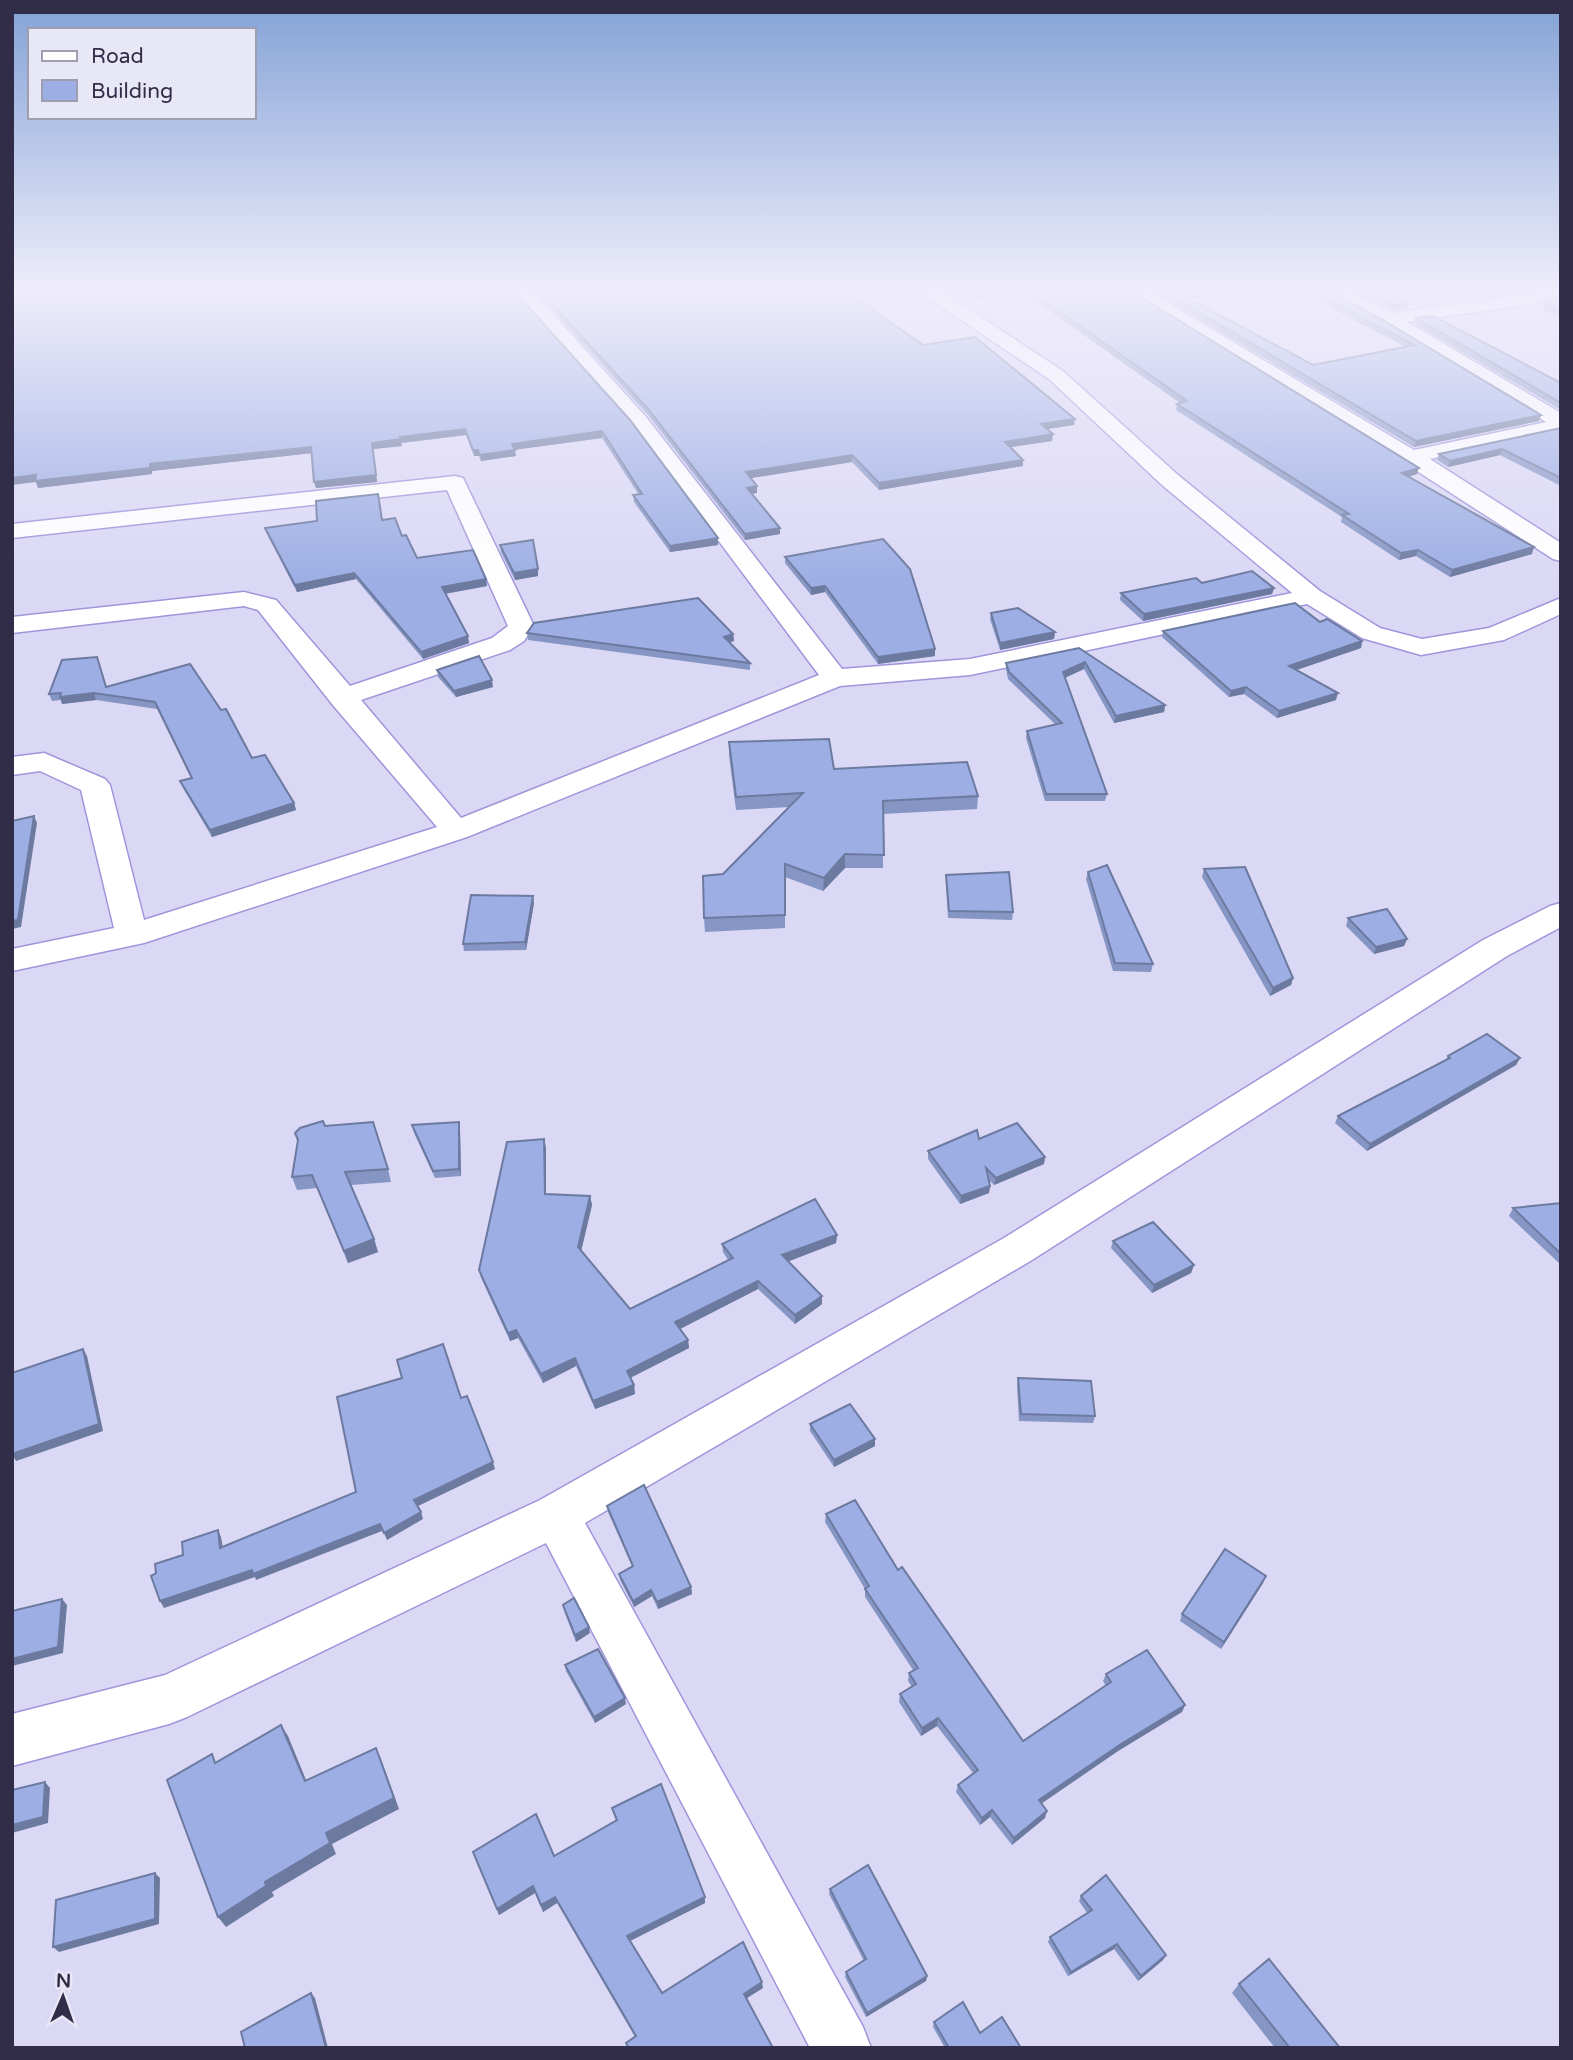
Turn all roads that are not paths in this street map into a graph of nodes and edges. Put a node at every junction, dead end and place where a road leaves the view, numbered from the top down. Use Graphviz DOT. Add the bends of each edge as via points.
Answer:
graph roads {
  1 [pos="611,389"];
  2 [pos="1071,389"];
  3 [pos="1298,389"];
  4 [pos="1505,389"];
  5 [pos="1561,423"];
  6 [pos="1410,457"];
  7 [pos="12,531"];
  8 [pos="1561,554"];
  9 [pos="1311,596"];
  10 [pos="1561,606"];
  11 [pos="12,625"];
  12 [pos="835,678"];
  13 [pos="342,698"];
  14 [pos="12,766"];
  15 [pos="456,831"];
  16 [pos="1561,913"];
  17 [pos="132,935"];
  18 [pos="12,960"];
  19 [pos="556,1514"];
  20 [pos="12,1740"];
  21 [pos="842,2048"];
  1 -- 12 [label="street"];
  2 -- 9 [label="street" via="1170,480"];
  3 -- 6 [label="street"];
  4 -- 5 [label="street"];
  5 -- 6 [label="street"];
  6 -- 8 [label="street"];
  7 -- 13 [label="street" via="455,483 521,626 515,636 500,644"];
  9 -- 10 [label="street" via="1371,633 1421,648 1495,635"];
  9 -- 12 [label="street" via="970,667"];
  11 -- 13 [label="street" via="244,600 267,605"];
  12 -- 15 [label="street"];
  13 -- 15 [label="street"];
  14 -- 17 [label="street" via="44,762 95,785"];
  15 -- 17 [label="street"];
  16 -- 19 [label="street" via="1495,948 1018,1249"];
  17 -- 18 [label="street"];
  19 -- 20 [label="street" via="169,1699"];
  19 -- 21 [label="street"];
}
